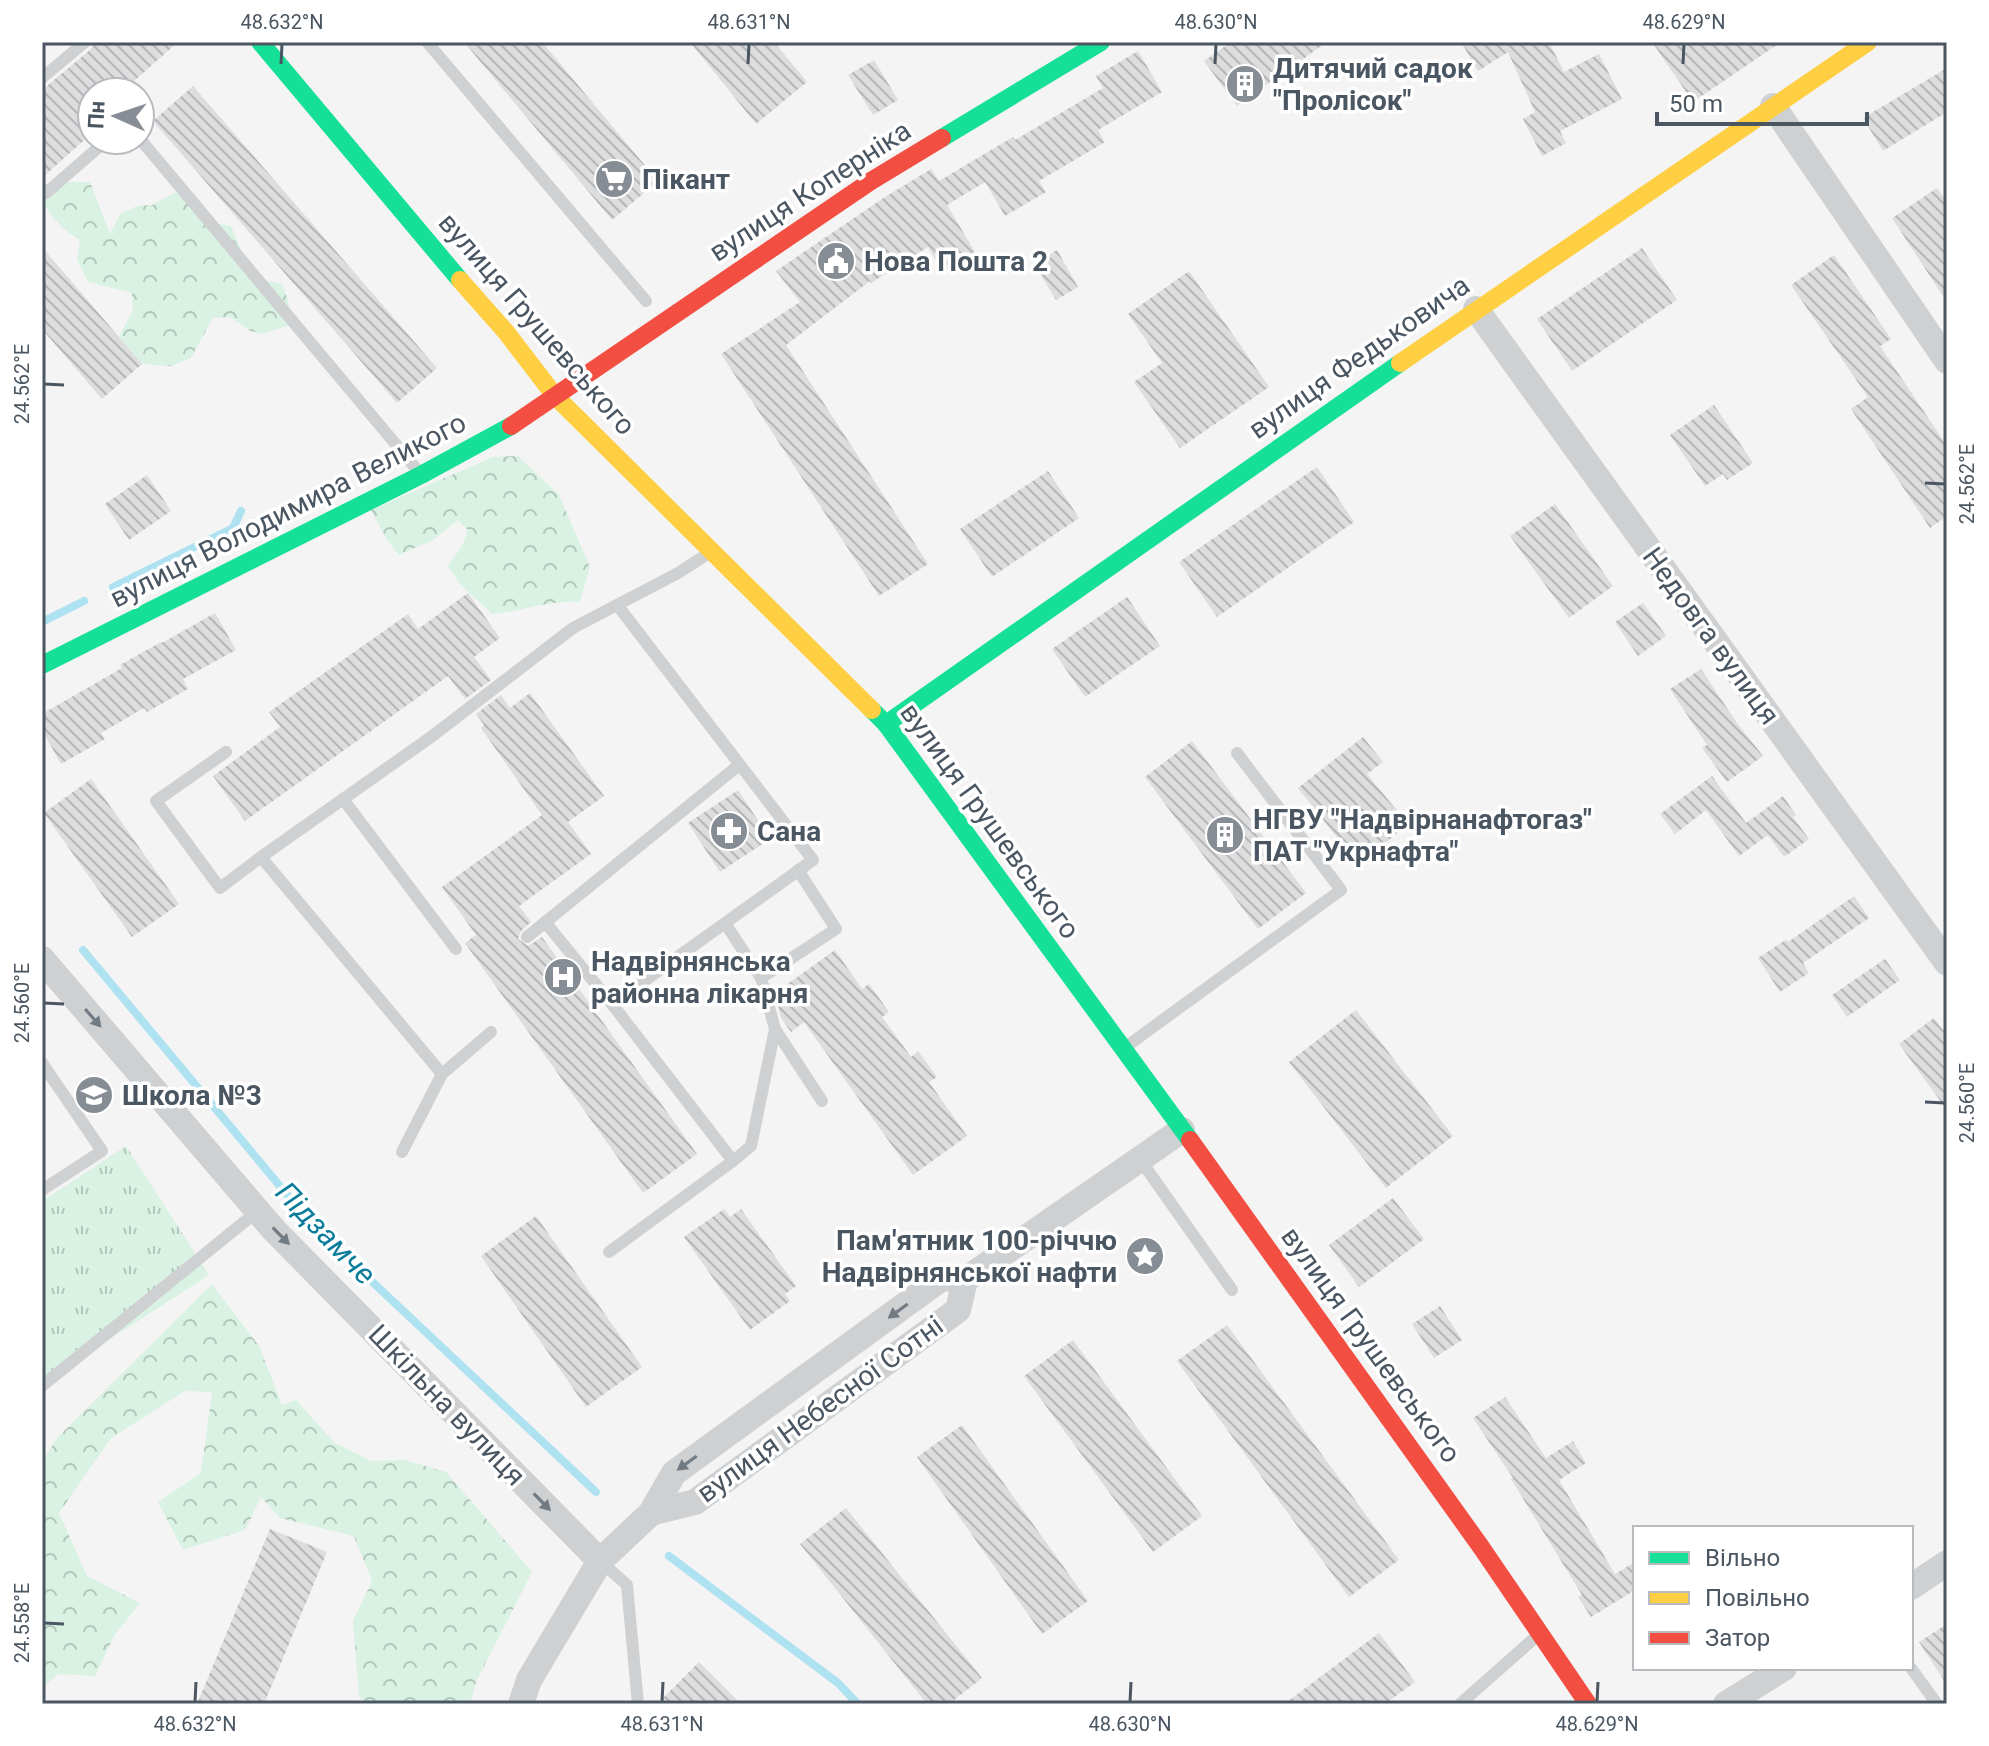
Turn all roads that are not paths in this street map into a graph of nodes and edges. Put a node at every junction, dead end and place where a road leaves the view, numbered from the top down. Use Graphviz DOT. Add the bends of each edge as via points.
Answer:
graph roads {
  1 [pos="85,42"];
  2 [pos="260,42"];
  3 [pos="427,42"];
  4 [pos="1101,42"];
  5 [pos="1868,42"];
  6 [pos="45,70"];
  7 [pos="1773,106"];
  8 [pos="89,156"];
  9 [pos="154,156"];
  10 [pos="42,188"];
  11 [pos="646,301"];
  12 [pos="1476,309"];
  13 [pos="1947,361"];
  14 [pos="555,396"];
  15 [pos="421,475"];
  16 [pos="711,551"];
  17 [pos="618,606"];
  18 [pos="42,665"];
  19 [pos="886,724"];
  20 [pos="226,752"];
  21 [pos="1237,753"];
  22 [pos="739,765"];
  23 [pos="343,799"];
  24 [pos="261,857"];
  25 [pos="798,870"];
  26 [pos="545,922"];
  27 [pos="725,923"];
  28 [pos="527,937"];
  29 [pos="456,949"];
  30 [pos="42,959"];
  31 [pos="1947,963"];
  32 [pos="761,978"];
  33 [pos="612,1004"];
  34 [pos="775,1029"];
  35 [pos="491,1032"];
  36 [pos="1125,1048"];
  37 [pos="790,1052"];
  38 [pos="42,1063"];
  39 [pos="767,1069"];
  40 [pos="442,1074"];
  41 [pos="822,1101"];
  42 [pos="1182,1130"];
  43 [pos="402,1152"];
  44 [pos="1139,1158"];
  45 [pos="733,1161"];
  46 [pos="42,1190"];
  47 [pos="259,1210"];
  48 [pos="609,1252"];
  49 [pos="965,1280"];
  50 [pos="1232,1290"];
  51 [pos="42,1386"];
  52 [pos="651,1513"];
  53 [pos="600,1561"];
  54 [pos="1947,1563"];
  55 [pos="1913,1586"];
  56 [pos="1540,1633"];
  57 [pos="1781,1670"];
  58 [pos="1912,1670"];
  59 [pos="526,1699"];
  60 [pos="638,1704"];
  61 [pos="1460,1704"];
  62 [pos="1588,1704"];
  63 [pos="1726,1704"];
  64 [pos="1937,1704"];
  1 -- 6 [label="lane"];
  2 -- 14 [label="street, вулиця Грушевського"];
  3 -- 11 [label="lane"];
  4 -- 14 [label="street, вулиця Коперніка" via="871,181"];
  5 -- 7 [label="street, вулиця Федьковича"];
  7 -- 12 [label="street, вулиця Федьковича"];
  7 -- 13 [label="street"];
  8 -- 10 [label="lane" via="46,193"];
  9 -- 15 [label="lane"];
  12 -- 19 [label="street, вулиця Федьковича"];
  12 -- 31 [label="street, Недовга вулиця"];
  14 -- 15 [label="street, вулиця Володимира Великого"];
  14 -- 16 [label="street, вулиця Грушевського"];
  15 -- 18 [label="street, вулиця Володимира Великого"];
  16 -- 17 [label="lane"];
  16 -- 19 [label="street, вулиця Грушевського"];
  17 -- 22 [label="lane"];
  17 -- 23 [label="lane" via="573,628"];
  19 -- 36 [label="street, вулиця Грушевського"];
  20 -- 24 [label="lane" via="156,801 220,888"];
  21 -- 36 [label="lane" via="1341,890"];
  22 -- 25 [label="lane" via="813,860"];
  22 -- 26 [label="lane"];
  23 -- 24 [label="lane"];
  23 -- 29 [label="lane"];
  24 -- 40 [label="lane"];
  25 -- 27 [label="lane"];
  25 -- 32 [label="lane" via="836,929"];
  26 -- 28 [label="lane"];
  26 -- 33 [label="lane"];
  27 -- 32 [label="lane"];
  27 -- 33 [label="lane"];
  30 -- 47 [label="street, Шкільна вулиця, one-way"];
  32 -- 34 [label="lane"];
  33 -- 45 [label="lane"];
  34 -- 37 [label="lane"];
  34 -- 39 [label="lane"];
  35 -- 40 [label="lane"];
  36 -- 42 [label="street, вулиця Грушевського"];
  37 -- 39 [label="lane"];
  37 -- 41 [label="lane"];
  38 -- 46 [label="lane" via="102,1151"];
  39 -- 45 [label="lane" via="751,1146"];
  40 -- 43 [label="lane"];
  42 -- 44 [label="street, вулиця Небесної Сотні"];
  42 -- 56 [label="street, вулиця Грушевського"];
  44 -- 49 [label="street, вулиця Небесної Сотні"];
  44 -- 50 [label="lane"];
  45 -- 48 [label="lane"];
  47 -- 51 [label="lane"];
  47 -- 53 [label="street, Шкільна вулиця, one-way"];
  49 -- 52 [label="street, вулиця Небесної Сотні, one-way" via="942,1278 674,1473"];
  49 -- 52 [label="street, вулиця Небесної Сотні" via="958,1310 695,1502"];
  52 -- 53 [label="street, вулиця Небесної Сотні"];
  53 -- 59 [label="street, вулиця Небесної Сотні" via="529,1680"];
  53 -- 60 [label="lane" via="627,1585"];
  54 -- 55 [label="street"];
  56 -- 61 [label="lane"];
  56 -- 62 [label="street, вулиця Грушевського"];
  57 -- 63 [label="street"];
  58 -- 64 [label="lane"];
}
